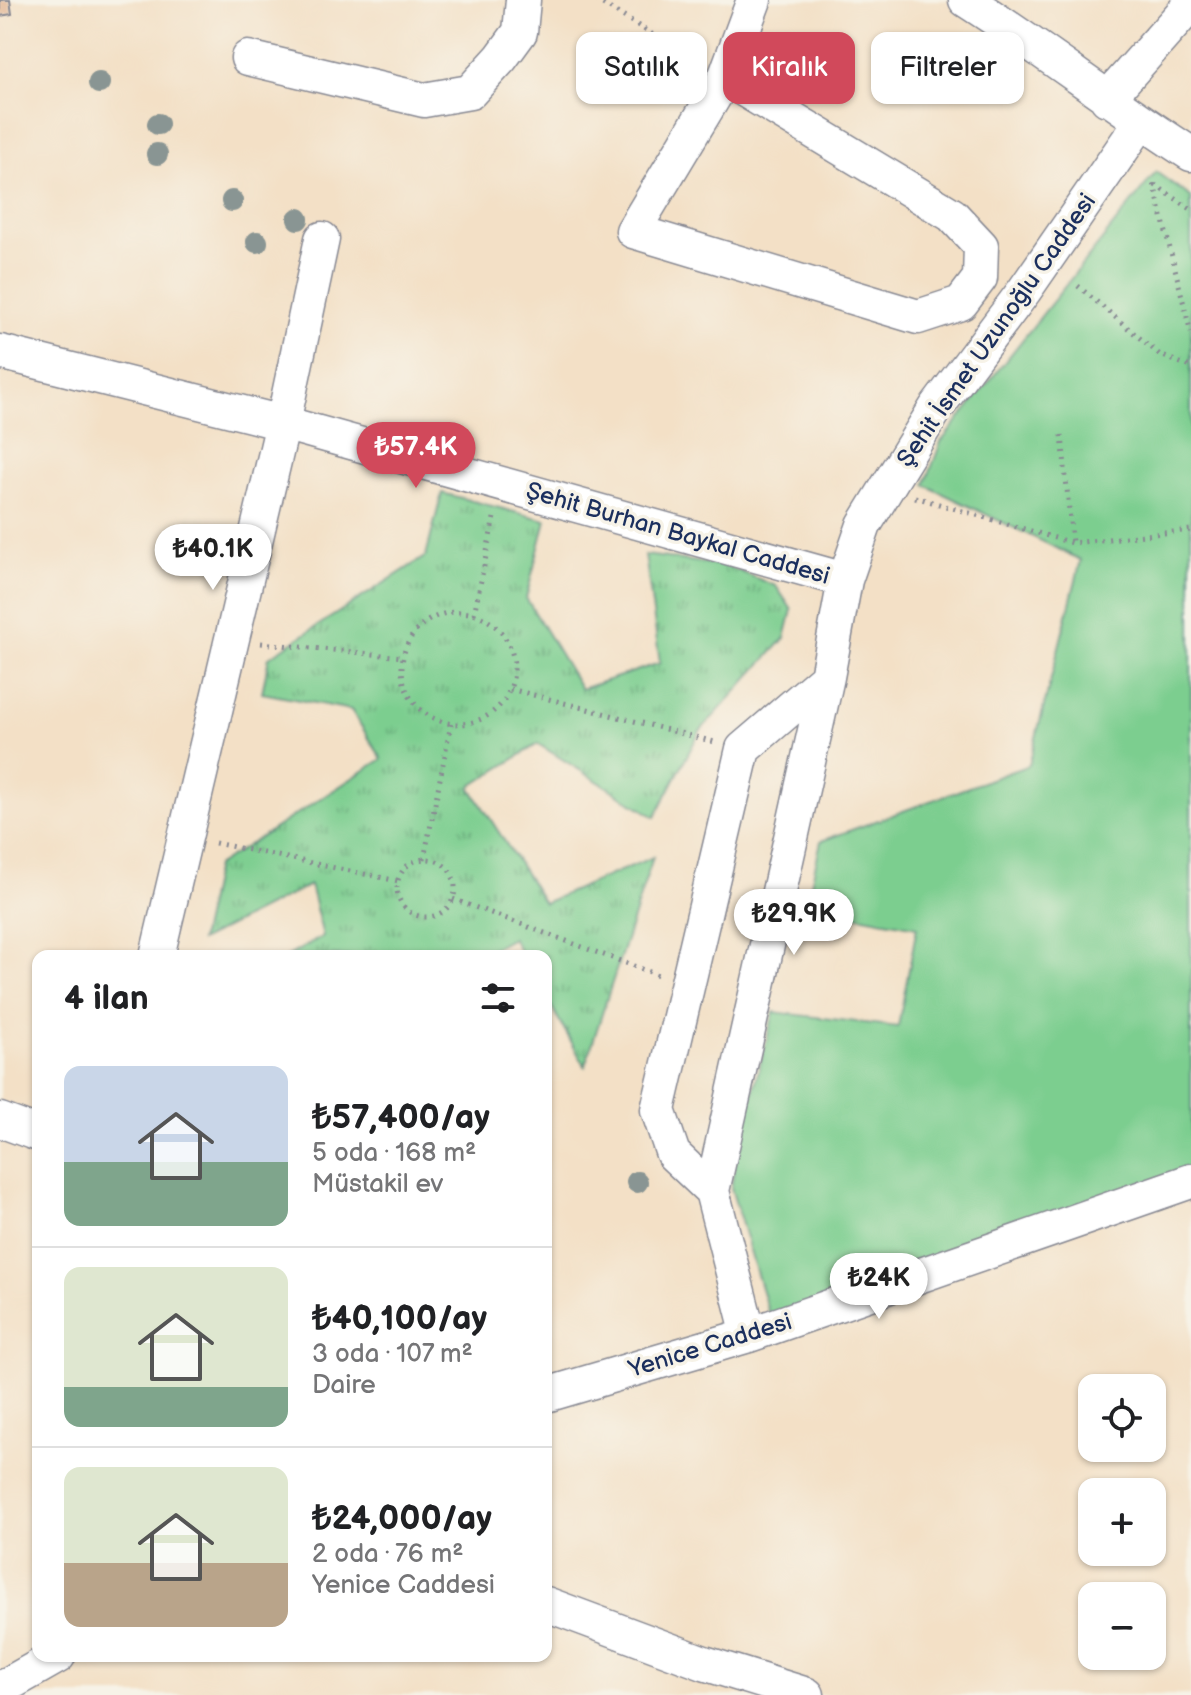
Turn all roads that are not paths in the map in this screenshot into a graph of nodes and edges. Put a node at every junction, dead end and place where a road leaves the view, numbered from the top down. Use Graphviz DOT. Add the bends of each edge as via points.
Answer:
graph roads {
  1 [pos="523,0"];
  2 [pos="754,0"];
  3 [pos="966,0"];
  4 [pos="1191,4"];
  5 [pos="1003,9"];
  6 [pos="742,32"];
  7 [pos="248,58"];
  8 [pos="725,78"];
  9 [pos="1107,99"];
  10 [pos="1141,122"];
  11 [pos="1191,154"];
  12 [pos="322,239"];
  13 [pos="0,352"];
  14 [pos="283,423"];
  15 [pos="845,580"];
  16 [pos="827,677"];
  17 [pos="158,950"];
  18 [pos="0,1120"];
  19 [pos="32,1132"];
  20 [pos="1191,1181"];
  21 [pos="712,1191"];
  22 [pos="749,1335"];
  23 [pos="552,1393"];
  24 [pos="552,1606"];
  25 [pos="47,1662"];
  26 [pos="0,1689"];
  27 [pos="807,1695"];
  1 -- 7 [label="street" via="520,32 470,92 424,100"];
  2 -- 6 [label="street"];
  3 -- 5 [label="street"];
  4 -- 9 [label="street"];
  5 -- 9 [label="street"];
  8 -- 8 [label="street" via="633,231 918,317 961,303 980,278 981,246 952,215"];
  9 -- 10 [label="street"];
  10 -- 11 [label="street"];
  10 -- 15 [label="street, Şehit İsmet Uzunoğlu Caddesi" via="936,408 864,525"];
  12 -- 14 [label="street"];
  13 -- 14 [label="street, Şehit Burhan Baykal Caddesi"];
  14 -- 15 [label="street, Şehit Burhan Baykal Caddesi"];
  14 -- 17 [label="street"];
  15 -- 16 [label="street, Şehit İsmet Uzunoğlu Caddesi"];
  16 -- 21 [label="street, Şehit İsmet Uzunoğlu Caddesi"];
  16 -- 21 [label="street" via="743,749 658,1110 673,1154"];
  18 -- 19 [label="street"];
  20 -- 22 [label="street, Yenice Caddesi"];
  21 -- 22 [label="street, Şehit İsmet Uzunoğlu Caddesi"];
  22 -- 23 [label="street, Yenice Caddesi"];
  24 -- 27 [label="street"];
  25 -- 26 [label="street"];
}
